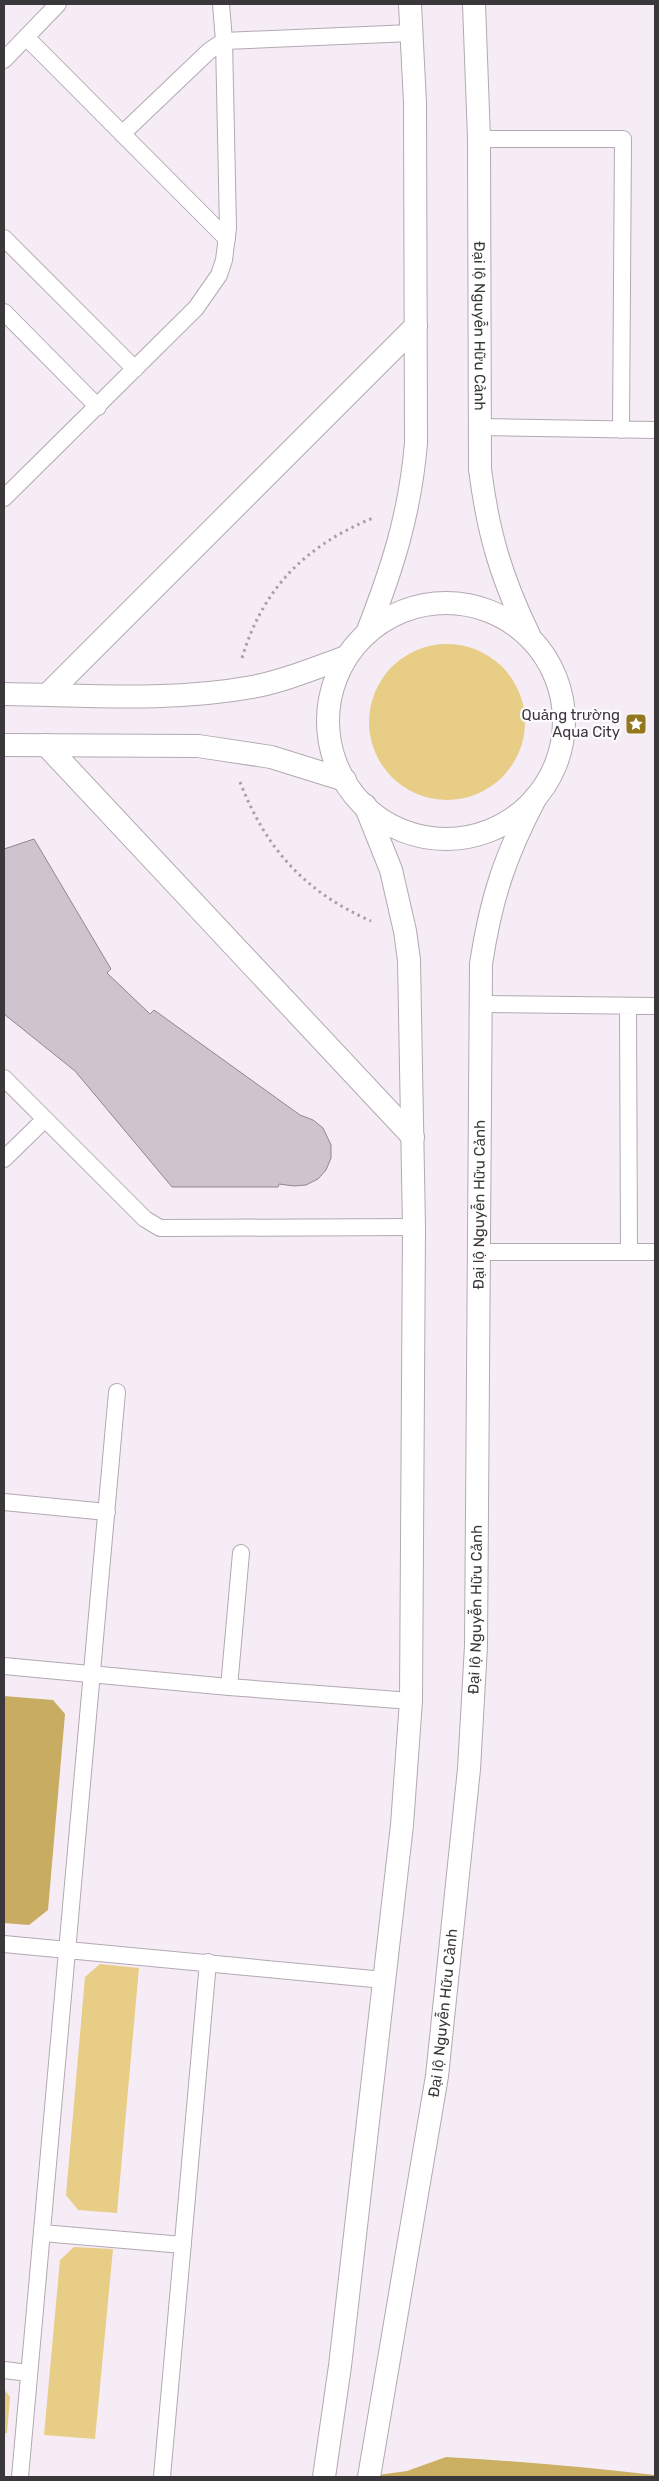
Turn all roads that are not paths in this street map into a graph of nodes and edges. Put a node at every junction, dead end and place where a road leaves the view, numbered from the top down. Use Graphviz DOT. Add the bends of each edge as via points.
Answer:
graph roads {
  1 [pos="58,4"];
  2 [pos="221,4"];
  3 [pos="410,4"];
  4 [pos="474,4"];
  5 [pos="411,34"];
  6 [pos="26,37"];
  7 [pos="224,42"];
  8 [pos="4,60"];
  9 [pos="122,134"];
  10 [pos="479,139"];
  11 [pos="4,238"];
  12 [pos="227,239"];
  13 [pos="4,312"];
  14 [pos="416,326"];
  15 [pos="135,369"];
  16 [pos="98,407"];
  17 [pos="480,427"];
  18 [pos="621,430"];
  19 [pos="655,430"];
  20 [pos="4,498"];
  21 [pos="367,633"];
  22 [pos="532,641"];
  23 [pos="346,657"];
  24 [pos="4,694"];
  25 [pos="48,694"];
  26 [pos="4,745"];
  27 [pos="46,745"];
  28 [pos="345,780"];
  29 [pos="536,797"];
  30 [pos="365,805"];
  31 [pos="479,1004"];
  32 [pos="628,1006"];
  33 [pos="655,1006"];
  34 [pos="4,1078"];
  35 [pos="45,1119"];
  36 [pos="413,1137"];
  37 [pos="4,1159"];
  38 [pos="414,1227"];
  39 [pos="478,1252"];
  40 [pos="630,1252"];
  41 [pos="655,1252"];
  42 [pos="118,1392"];
  43 [pos="4,1502"];
  44 [pos="107,1512"];
  45 [pos="241,1553"];
  46 [pos="4,1666"];
  47 [pos="92,1674"];
  48 [pos="230,1688"];
  49 [pos="411,1701"];
  50 [pos="4,1944"];
  51 [pos="67,1950"];
  52 [pos="208,1962"];
  53 [pos="384,1980"];
  54 [pos="42,2233"];
  55 [pos="183,2245"];
  56 [pos="4,2370"];
  57 [pos="29,2373"];
  58 [pos="20,2477"];
  59 [pos="162,2477"];
  60 [pos="324,2477"];
  61 [pos="369,2477"];
  1 -- 6 [label="street"];
  2 -- 7 [label="street"];
  3 -- 5 [label="main road"];
  4 -- 10 [label="main road, Đại lộ Nguyễn Hữu Cảnh"];
  5 -- 7 [label="street"];
  5 -- 14 [label="main road" via="415,103"];
  6 -- 8 [label="street"];
  6 -- 9 [label="street"];
  7 -- 9 [label="street" via="209,51"];
  7 -- 12 [label="street"];
  9 -- 12 [label="street"];
  10 -- 17 [label="main road, Đại lộ Nguyễn Hữu Cảnh"];
  10 -- 18 [label="street" via="622,139"];
  11 -- 15 [label="street"];
  12 -- 15 [label="street" via="219,275 205,297"];
  13 -- 16 [label="street"];
  14 -- 21 [label="main road" via="416,443 410,497 395,556"];
  14 -- 25 [label="main road"];
  15 -- 16 [label="street"];
  16 -- 20 [label="street"];
  17 -- 18 [label="street"];
  17 -- 22 [label="main road, Đại lộ Nguyễn Hữu Cảnh" via="480,468 489,529 498,563"];
  18 -- 19 [label="street"];
  21 -- 22 [label="main road" via="404,611 424,605 451,603 497,615"];
  21 -- 23 [label="main road"];
  22 -- 29 [label="main road" via="555,676 564,718 557,760"];
  23 -- 25 [label="main road" via="288,678 220,692"];
  23 -- 28 [label="main road" via="333,686 328,718 332,750"];
  24 -- 25 [label="main road"];
  26 -- 27 [label="main road"];
  27 -- 28 [label="main road" via="198,746 271,757"];
  27 -- 36 [label="main road"];
  28 -- 30 [label="main road"];
  29 -- 30 [label="main road" via="504,824 474,835 453,838 400,829"];
  29 -- 31 [label="main road, Đại lộ Nguyễn Hữu Cảnh" via="515,838 494,896 481,964"];
  30 -- 36 [label="main road" via="391,870 405,931 410,987"];
  31 -- 32 [label="street"];
  31 -- 39 [label="main road, Đại lộ Nguyễn Hữu Cảnh"];
  32 -- 33 [label="street"];
  32 -- 40 [label="street"];
  34 -- 35 [label="street"];
  35 -- 37 [label="street"];
  35 -- 38 [label="street" via="146,1219 160,1228"];
  36 -- 38 [label="main road"];
  38 -- 49 [label="main road"];
  39 -- 40 [label="street"];
  39 -- 61 [label="main road, Đại lộ Nguyễn Hữu Cảnh" via="476,1646 469,1769 437,2076"];
  40 -- 41 [label="street"];
  42 -- 44 [label="street"];
  43 -- 44 [label="street"];
  44 -- 47 [label="street"];
  45 -- 48 [label="street"];
  46 -- 47 [label="street"];
  47 -- 48 [label="street"];
  47 -- 51 [label="street"];
  48 -- 49 [label="street"];
  49 -- 53 [label="main road" via="402,1825"];
  50 -- 51 [label="street"];
  51 -- 52 [label="street"];
  51 -- 54 [label="street"];
  52 -- 53 [label="street"];
  52 -- 55 [label="street"];
  53 -- 60 [label="main road" via="340,2366"];
  54 -- 55 [label="street"];
  54 -- 57 [label="street"];
  55 -- 59 [label="street"];
  56 -- 57 [label="street"];
  57 -- 58 [label="street"];
}
